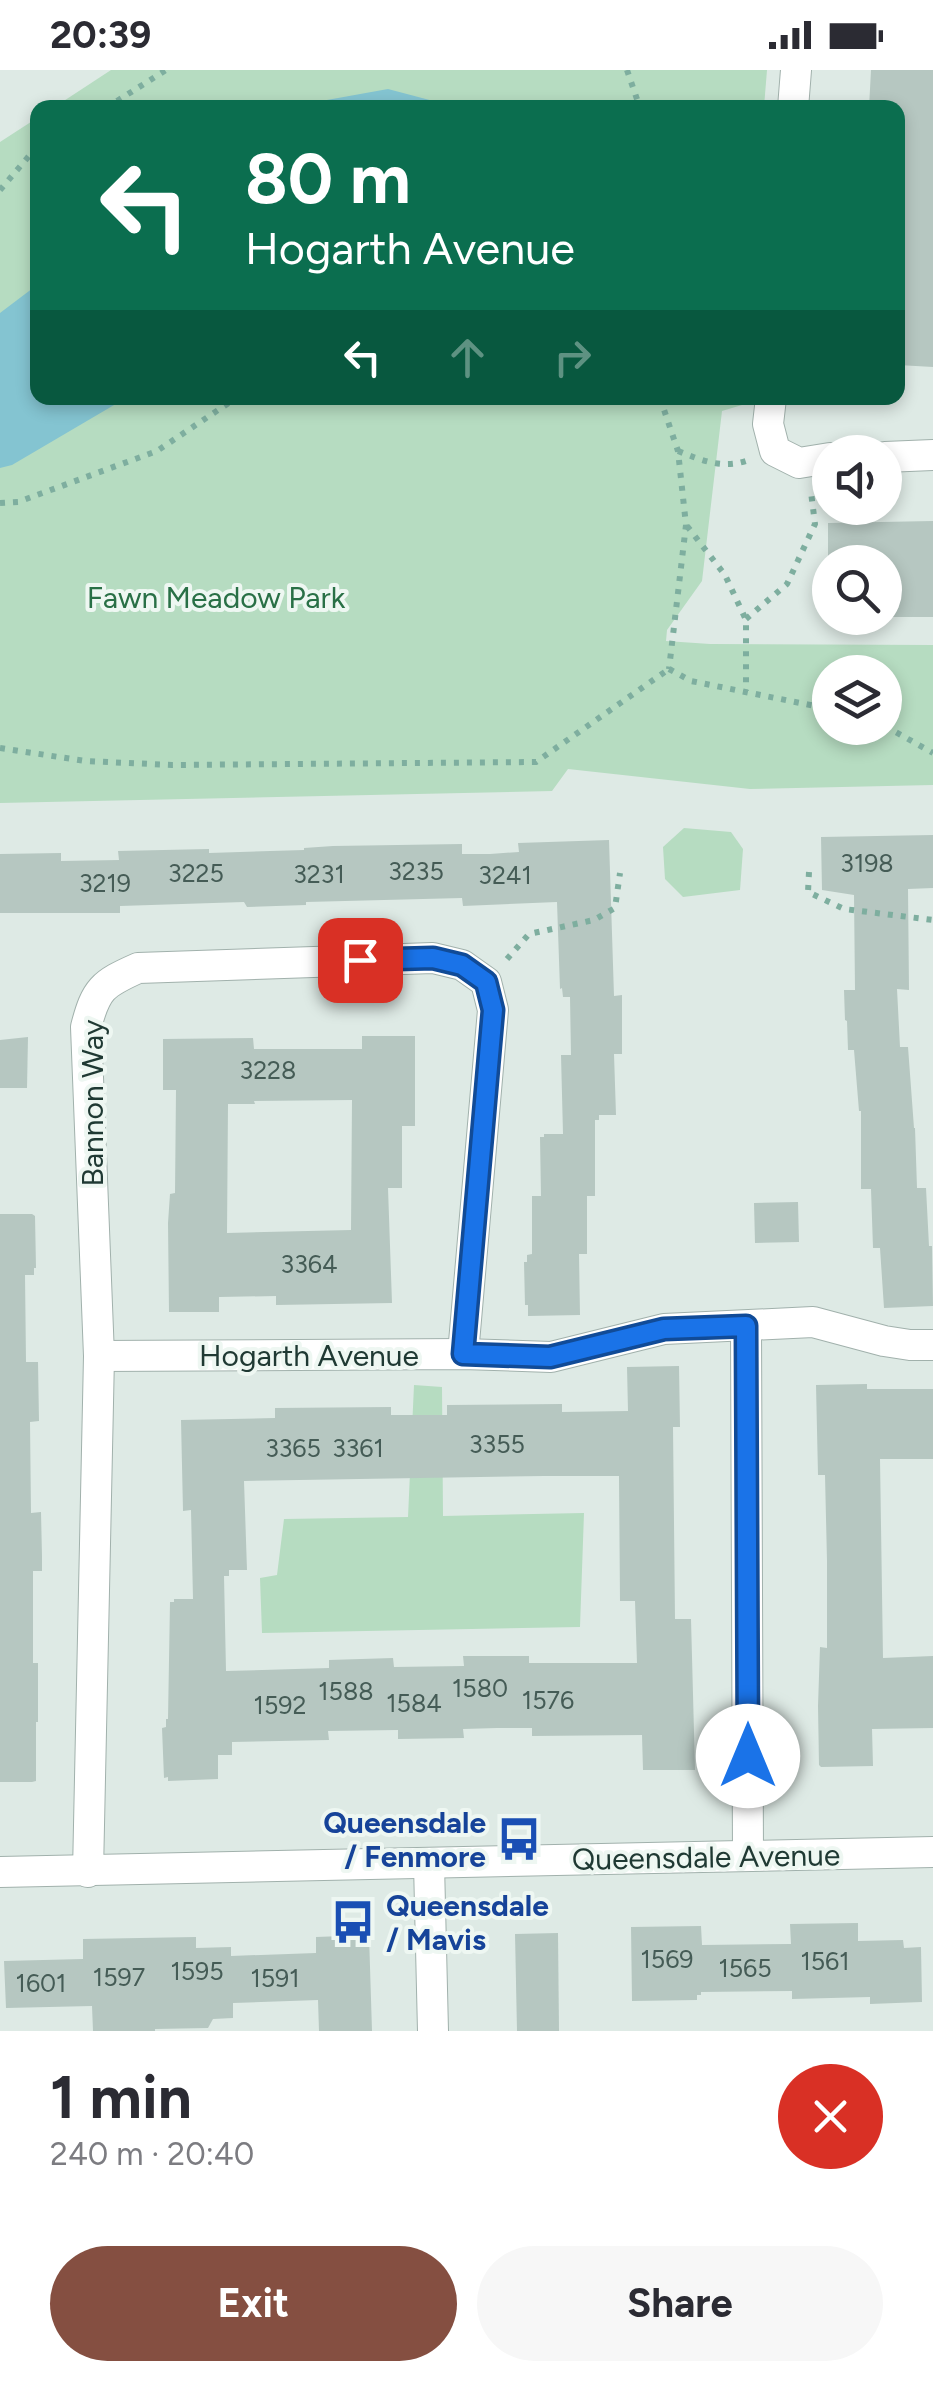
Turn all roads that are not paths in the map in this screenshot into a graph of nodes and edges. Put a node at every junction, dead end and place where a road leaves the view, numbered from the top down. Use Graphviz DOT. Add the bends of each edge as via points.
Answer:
graph roads {
  1 [pos="796,70"];
  2 [pos="794,100"];
  3 [pos="769,405"];
  4 [pos="933,455"];
  5 [pos="902,456"];
  6 [pos="812,461"];
  7 [pos="746,1326"];
  8 [pos="933,1345"];
  9 [pos="463,1354"];
  10 [pos="99,1356"];
  11 [pos="933,1852"];
  12 [pos="748,1856"];
  13 [pos="430,1864"];
  14 [pos="0,1872"];
  15 [pos="88,1872"];
  16 [pos="434,2031"];
  1 -- 2 [label="street"];
  3 -- 6 [label="street" via="775,451 799,463"];
  4 -- 5 [label="street"];
  7 -- 8 [label="street, Hogarth Avenue" via="813,1322 884,1341"];
  7 -- 9 [label="street, Hogarth Avenue" via="664,1329 550,1357"];
  7 -- 12 [label="street"];
  9 -- 10 [label="street, Hogarth Avenue"];
  9 -- 10 [label="street, Bannon Way" via="493,1010 486,982 462,965 433,958 138,968 102,988 86,1028"];
  10 -- 15 [label="street, Bannon Way"];
  11 -- 12 [label="street, Queensdale Avenue"];
  12 -- 13 [label="street, Queensdale Avenue"];
  13 -- 15 [label="street, Queensdale Avenue"];
  13 -- 16 [label="street"];
  14 -- 15 [label="street, Queensdale Avenue"];
}
